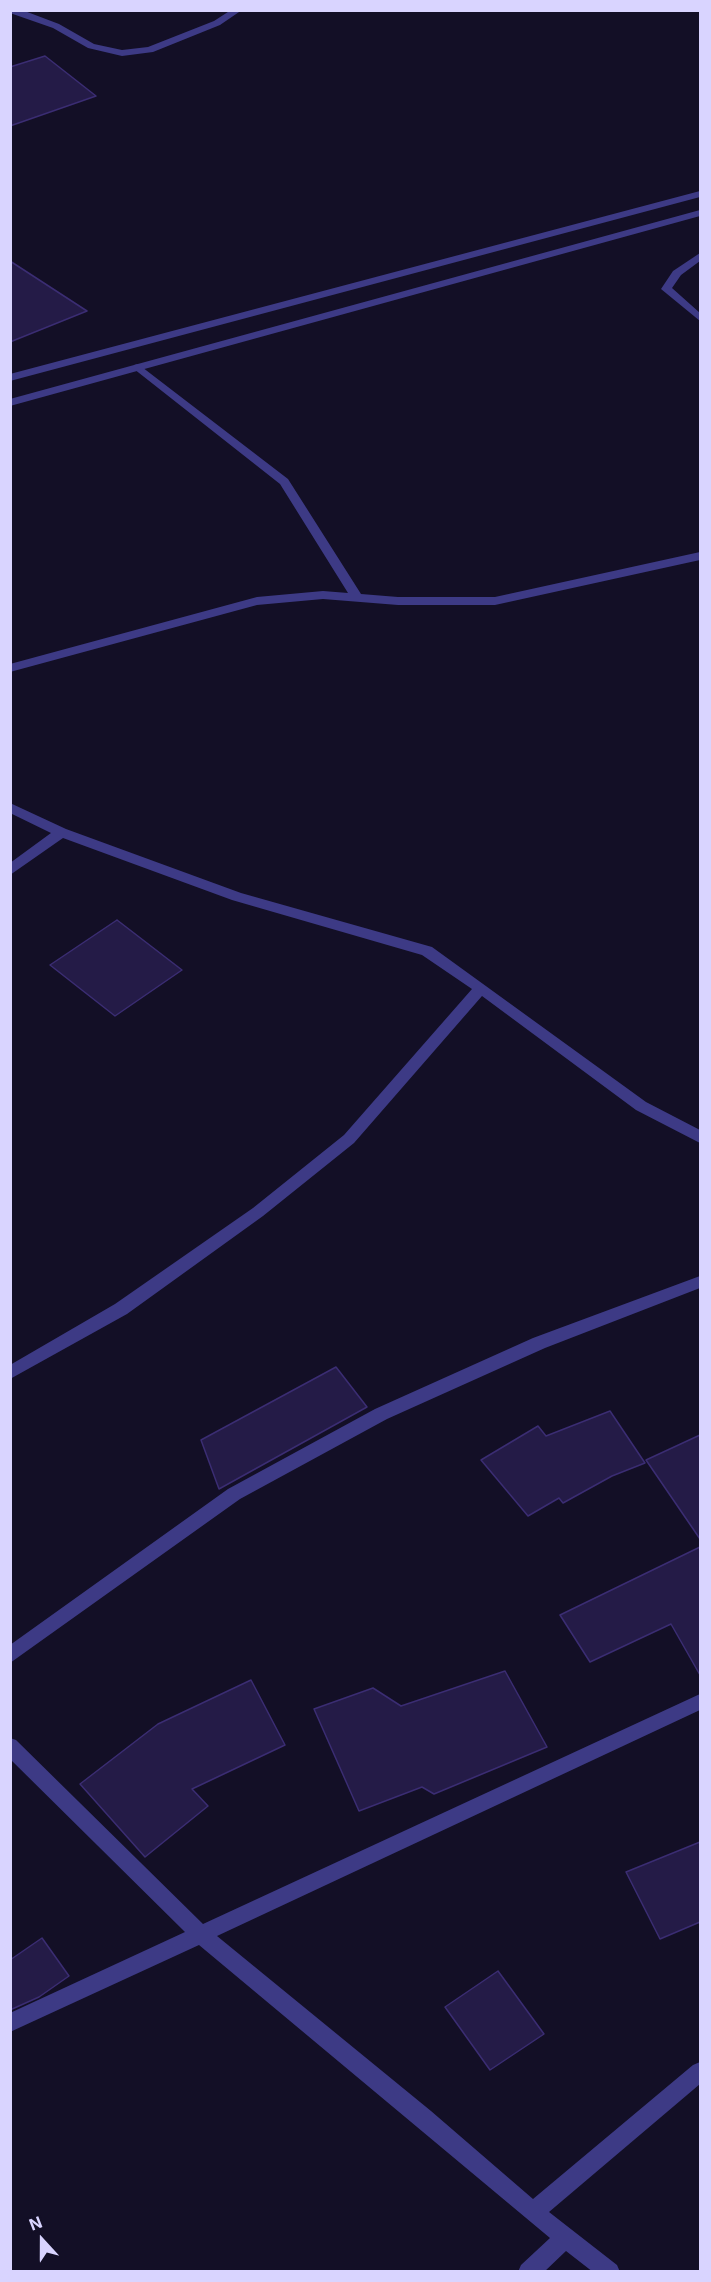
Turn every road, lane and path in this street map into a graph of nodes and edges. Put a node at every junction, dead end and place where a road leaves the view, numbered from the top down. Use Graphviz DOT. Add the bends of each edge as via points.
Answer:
graph roads {
  1 [pos="12,10"];
  2 [pos="238,10"];
  3 [pos="700,194"];
  4 [pos="700,213"];
  5 [pos="590,224"];
  6 [pos="604,241"];
  7 [pos="700,256"];
  8 [pos="700,318"];
  9 [pos="138,367"];
  10 [pos="10,378"];
  11 [pos="10,402"];
  12 [pos="700,556"];
  13 [pos="356,596"];
  14 [pos="10,668"];
  15 [pos="10,807"];
  16 [pos="61,832"];
  17 [pos="10,870"];
  18 [pos="481,988"];
  19 [pos="700,1137"];
  20 [pos="700,1282"];
  21 [pos="10,1372"];
  22 [pos="10,1655"];
  23 [pos="700,1702"];
  24 [pos="10,1746"];
  25 [pos="200,1934"];
  26 [pos="10,2023"];
  27 [pos="700,2072"];
  28 [pos="533,2212"];
  29 [pos="566,2236"];
  30 [pos="528,2271"];
  31 [pos="610,2271"];
  1 -- 2 [label="street" via="56,26 91,46 122,53 150,50 217,23"];
  3 -- 5 [label="street"];
  4 -- 6 [label="street"];
  5 -- 6 [label="street"];
  5 -- 10 [label="street"];
  6 -- 9 [label="street"];
  7 -- 8 [label="street" via="677,273 666,289"];
  9 -- 11 [label="street"];
  9 -- 13 [label="street" via="284,482"];
  12 -- 13 [label="street" via="495,601 398,601"];
  13 -- 14 [label="street" via="257,600"];
  15 -- 16 [label="street"];
  16 -- 17 [label="street"];
  16 -- 18 [label="street" via="237,897 427,951"];
  18 -- 19 [label="street" via="641,1106"];
  18 -- 21 [label="street" via="350,1139 258,1212 121,1309"];
  20 -- 22 [label="street" via="539,1343 381,1414 234,1494"];
  23 -- 25 [label="street"];
  24 -- 25 [label="street"];
  25 -- 26 [label="street"];
  25 -- 28 [label="street"];
  27 -- 28 [label="street"];
  28 -- 29 [label="street"];
  29 -- 30 [label="street"];
  29 -- 31 [label="street"];
}
